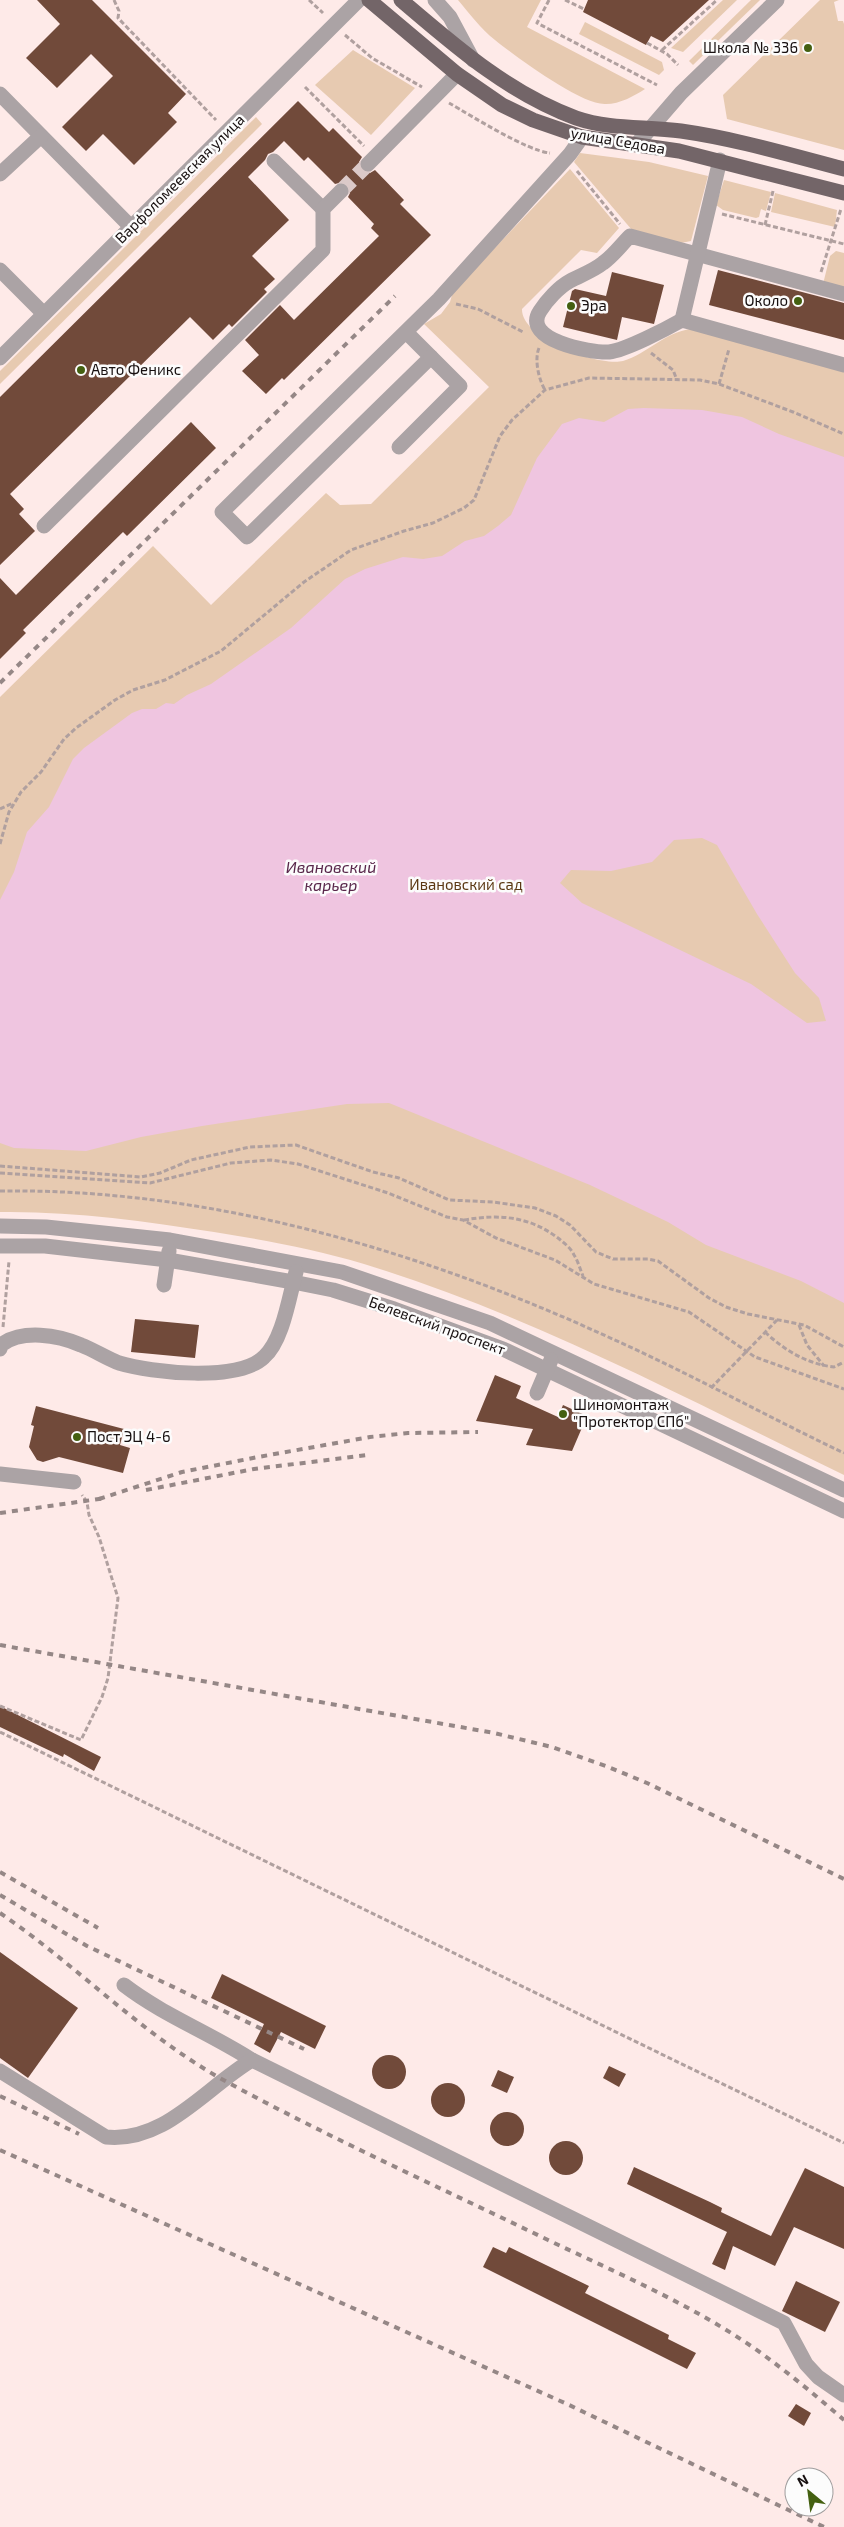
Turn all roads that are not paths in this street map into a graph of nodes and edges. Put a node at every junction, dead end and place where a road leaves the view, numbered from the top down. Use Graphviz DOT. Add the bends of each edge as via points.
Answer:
graph roads {
  1 [pos="359,0"];
  2 [pos="369,0"];
  3 [pos="401,0"];
  4 [pos="435,0"];
  5 [pos="777,0"];
  6 [pos="473,62"];
  7 [pos="457,74"];
  8 [pos="0,94"];
  9 [pos="648,129"];
  10 [pos="41,136"];
  11 [pos="582,137"];
  12 [pos="636,145"];
  13 [pos="372,160"];
  14 [pos="720,160"];
  15 [pos="274,161"];
  16 [pos="844,169"];
  17 [pos="0,174"];
  18 [pos="341,191"];
  19 [pos="843,200"];
  20 [pos="323,209"];
  21 [pos="131,227"];
  22 [pos="696,253"];
  23 [pos="0,270"];
  24 [pos="844,294"];
  25 [pos="44,314"];
  26 [pos="682,320"];
  27 [pos="406,332"];
  28 [pos="431,356"];
  29 [pos="0,358"];
  30 [pos="844,365"];
  31 [pos="399,447"];
  32 [pos="44,526"];
  33 [pos="0,1226"];
  34 [pos="170,1240"];
  35 [pos="4,1246"];
  36 [pos="168,1260"];
  37 [pos="299,1262"];
  38 [pos="293,1282"];
  39 [pos="164,1285"];
  40 [pos="0,1347"];
  41 [pos="555,1351"];
  42 [pos="547,1369"];
  43 [pos="537,1393"];
  44 [pos="0,1474"];
  45 [pos="74,1482"];
  46 [pos="844,1490"];
  47 [pos="844,1511"];
  48 [pos="124,1985"];
  49 [pos="252,2060"];
  50 [pos="0,2071"];
  51 [pos="844,2395"];
  1 -- 21 [label="street, Варфоломеевская улица"];
  2 -- 7 [label="main road, улица Седова"];
  3 -- 6 [label="main road, улица Седова"];
  4 -- 6 [label="street" via="450,17"];
  5 -- 9 [label="street"];
  6 -- 9 [label="main road, улица Седова" via="512,88 576,118 611,127"];
  7 -- 11 [label="main road, улица Седова" via="502,105"];
  7 -- 13 [label="street"];
  8 -- 10 [label="street"];
  9 -- 12 [label="street"];
  9 -- 16 [label="main road, улица Седова" via="723,138"];
  10 -- 17 [label="street"];
  10 -- 21 [label="street"];
  11 -- 12 [label="main road, улица Седова"];
  11 -- 27 [label="street" via="441,297"];
  12 -- 14 [label="main road, улица Седова"];
  14 -- 19 [label="main road, улица Седова"];
  14 -- 22 [label="street"];
  15 -- 20 [label="street"];
  18 -- 20 [label="street"];
  20 -- 32 [label="street" via="323,250"];
  21 -- 25 [label="street, Варфоломеевская улица"];
  22 -- 24 [label="street"];
  22 -- 26 [label="street"];
  22 -- 26 [label="street" via="630,236 604,263 557,291 537,318 543,335 578,348 609,352"];
  23 -- 25 [label="street"];
  25 -- 29 [label="street, Варфоломеевская улица"];
  26 -- 30 [label="street"];
  27 -- 28 [label="street"];
  27 -- 28 [label="street" via="222,512 246,537"];
  28 -- 31 [label="street" via="460,386"];
  33 -- 34 [label="street, Белевский проспект" via="46,1227"];
  34 -- 36 [label="street"];
  34 -- 37 [label="street, Белевский проспект"];
  35 -- 36 [label="street, Белевский проспект" via="45,1246"];
  36 -- 38 [label="street, Белевский проспект"];
  36 -- 39 [label="street"];
  37 -- 38 [label="street"];
  37 -- 41 [label="street, Белевский проспект" via="405,1292"];
  38 -- 40 [label="street" via="276,1341 264,1358 247,1366 208,1374 170,1372 119,1362 79,1344 30,1334 9,1339"];
  38 -- 42 [label="street, Белевский проспект" via="333,1290 394,1309 504,1349"];
  41 -- 42 [label="street"];
  41 -- 46 [label="street, Белевский проспект"];
  42 -- 43 [label="street"];
  42 -- 47 [label="street, Белевский проспект"];
  44 -- 45 [label="street"];
  48 -- 49 [label="street" via="143,2000"];
  49 -- 50 [label="street" via="172,2119 134,2136 119,2138 106,2137"];
  49 -- 51 [label="street" via="784,2324 806,2364"];
}
